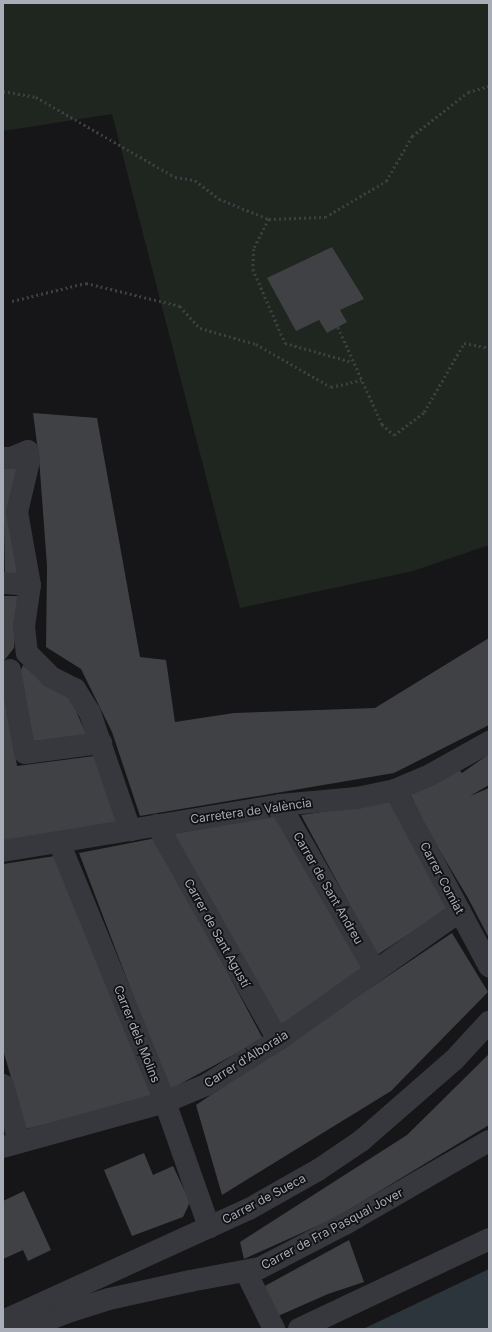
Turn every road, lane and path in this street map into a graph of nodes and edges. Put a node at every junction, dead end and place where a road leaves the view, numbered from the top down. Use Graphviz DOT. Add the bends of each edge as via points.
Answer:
graph roads {
  1 [pos="489,86"];
  2 [pos="3,91"];
  3 [pos="269,219"];
  4 [pos="12,301"];
  5 [pos="338,328"];
  6 [pos="489,348"];
  7 [pos="353,363"];
  8 [pos="361,380"];
  9 [pos="3,458"];
  10 [pos="3,583"];
  11 [pos="30,585"];
  12 [pos="27,650"];
  13 [pos="6,672"];
  14 [pos="489,742"];
  15 [pos="102,743"];
  16 [pos="395,790"];
  17 [pos="280,805"];
  18 [pos="157,825"];
  19 [pos="130,830"];
  20 [pos="59,842"];
  21 [pos="3,852"];
  22 [pos="460,911"];
  23 [pos="489,966"];
  24 [pos="375,970"];
  25 [pos="489,1022"];
  26 [pos="278,1040"];
  27 [pos="3,1085"];
  28 [pos="165,1102"];
  29 [pos="489,1141"];
  30 [pos="11,1145"];
  31 [pos="209,1227"];
  32 [pos="489,1239"];
  33 [pos="246,1272"];
  34 [pos="3,1321"];
  35 [pos="26,1329"];
  36 [pos="274,1329"];
  37 [pos="299,1329"];
  1 -- 3 [label="path" via="468,92 412,136 386,181 325,217"];
  2 -- 3 [label="path" via="36,97 175,177 196,180 219,199"];
  3 -- 7 [label="path" via="254,249 253,270 285,343"];
  4 -- 8 [label="path" via="86,283 180,306 200,328 256,344 332,387"];
  5 -- 7 [label="path"];
  6 -- 8 [label="path" via="464,343 424,412 394,434 382,424"];
  7 -- 8 [label="path"];
  9 -- 11 [label="street" via="12,458 28,451 29,461 17,512"];
  10 -- 11 [label="street"];
  11 -- 12 [label="street" via="24,626"];
  12 -- 13 [label="street"];
  12 -- 15 [label="street" via="51,677 74,688 90,713"];
  13 -- 15 [label="street" via="25,753"];
  14 -- 16 [label="street, Carretera de València"];
  15 -- 19 [label="street"];
  16 -- 17 [label="street, Carretera de València" via="357,798"];
  16 -- 22 [label="street, Carrer Comiat"];
  17 -- 18 [label="street, Carretera de València"];
  17 -- 24 [label="street, Carrer de Sant Andreu"];
  18 -- 19 [label="street, Carretera de València"];
  18 -- 26 [label="street, Carrer de Sant Agustí"];
  19 -- 20 [label="street, Carretera de València"];
  20 -- 21 [label="street, Carretera de València"];
  20 -- 28 [label="street, Carrer dels Molins"];
  22 -- 23 [label="street, Carrer Comiat"];
  22 -- 24 [label="street, Carrer d'Alboraia"];
  24 -- 26 [label="street, Carrer d'Alboraia"];
  25 -- 31 [label="street, Carrer de Sueca" via="454,1060 361,1141 318,1170"];
  26 -- 28 [label="street, Carrer d'Alboraia" via="206,1085"];
  27 -- 30 [label="street"];
  28 -- 30 [label="street, Carrer d'Alboraia"];
  28 -- 31 [label="street, Carrer dels Molins"];
  29 -- 33 [label="street, Carrer de Fra Pasqual Jover" via="345,1224 260,1268"];
  31 -- 34 [label="street, Carrer de Sueca"];
  32 -- 37 [label="street"];
  33 -- 35 [label="street, Carrer de Fra Pasqual Jover" via="109,1299"];
  33 -- 36 [label="street"];
}
